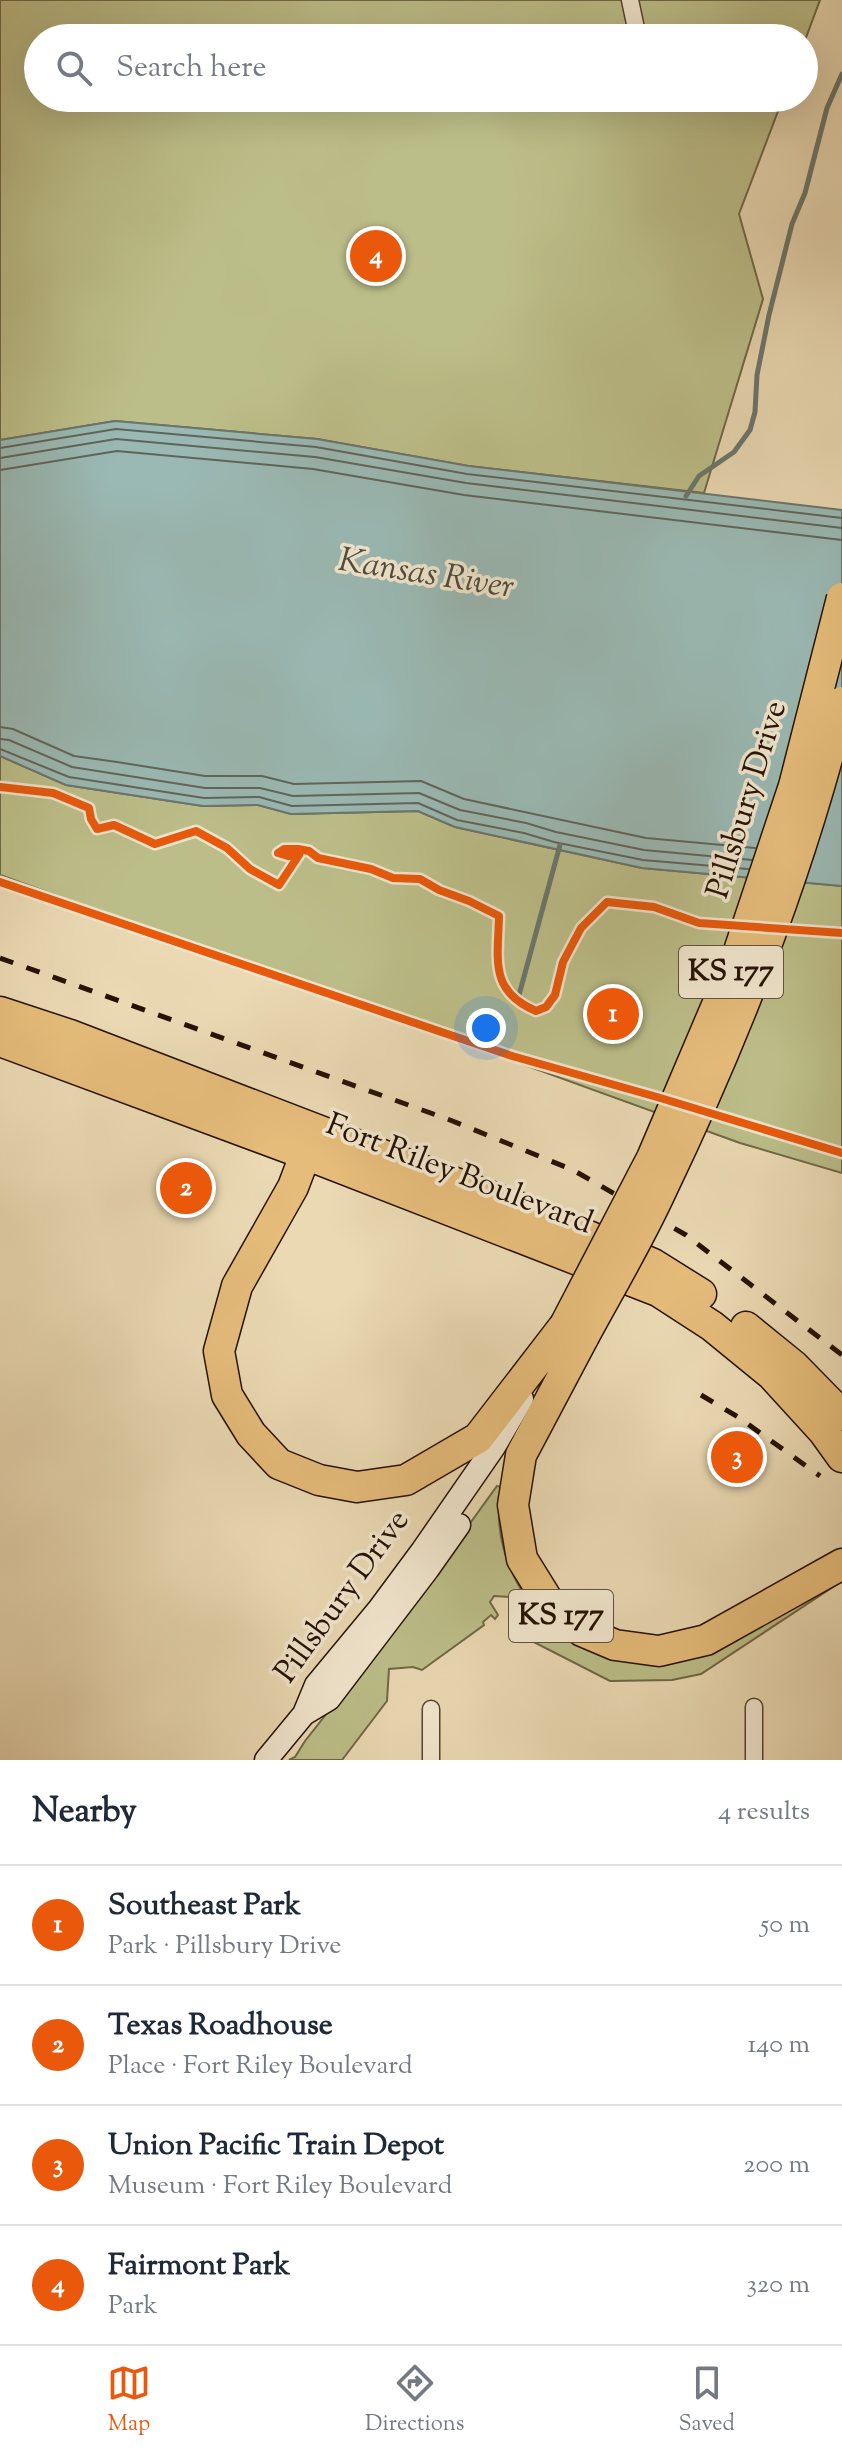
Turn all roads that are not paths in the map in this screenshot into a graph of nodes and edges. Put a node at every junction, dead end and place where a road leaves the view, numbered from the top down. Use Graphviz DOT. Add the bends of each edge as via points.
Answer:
graph roads {
  1 [pos="630,0"];
  2 [pos="635,24"];
  3 [pos="842,598"];
  4 [pos="842,702"];
  5 [pos="0,1012"];
  6 [pos="0,1041"];
  7 [pos="310,1141"];
  8 [pos="574,1331"];
  9 [pos="842,1415"];
  10 [pos="842,1457"];
  11 [pos="842,1564"];
  12 [pos="754,1707"];
  13 [pos="431,1709"];
  14 [pos="266,1760"];
  15 [pos="431,1760"];
  16 [pos="754,1760"];
  1 -- 2 [label="street"];
  3 -- 8 [label="highway, Pillsbury Drive / KS 177, bridge" via="794,786 735,963"];
  4 -- 8 [label="highway, Pillsbury Drive / KS 177, bridge" via="786,890 728,1042 659,1195"];
  5 -- 7 [label="highway, Fort Riley Boulevard" via="70,1035"];
  6 -- 7 [label="highway, Fort Riley Boulevard"];
  7 -- 8 [label="highway, KS 177" via="293,1187 237,1286 219,1351 227,1395 251,1434 279,1464 319,1480 357,1487 406,1480 478,1438"];
  7 -- 9 [label="highway, Fort Riley Boulevard" via="549,1219 653,1264 723,1309 794,1366"];
  7 -- 10 [label="highway, Fort Riley Boulevard" via="658,1291 772,1375"];
  8 -- 11 [label="highway, KS 177" via="521,1455 513,1505 522,1559 553,1609 582,1631 615,1645 659,1651 706,1640"];
  8 -- 14 [label="main road, Pillsbury Drive" via="379,1609 316,1685 304,1714"];
  12 -- 16 [label="street"];
  13 -- 15 [label="street"];
}
